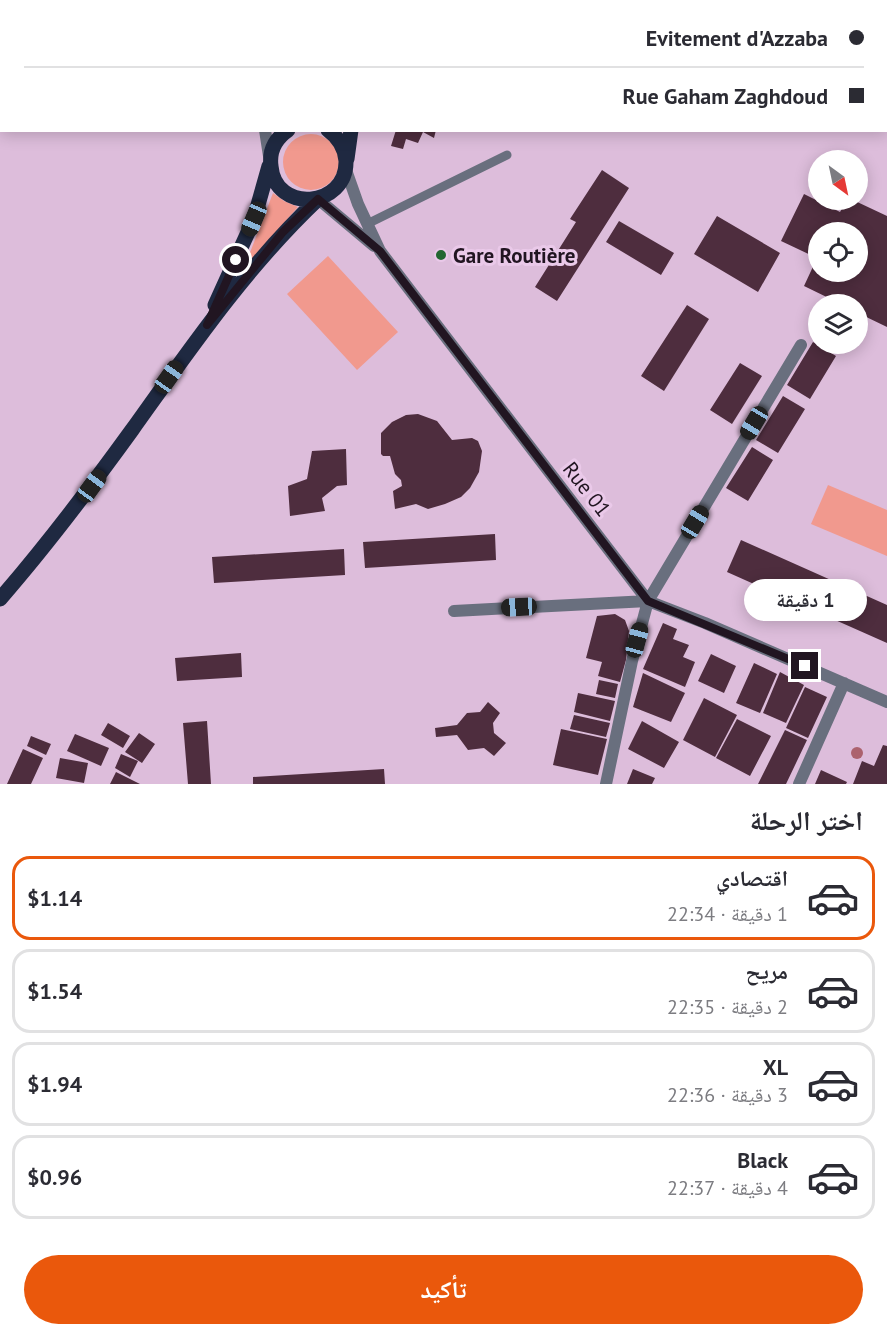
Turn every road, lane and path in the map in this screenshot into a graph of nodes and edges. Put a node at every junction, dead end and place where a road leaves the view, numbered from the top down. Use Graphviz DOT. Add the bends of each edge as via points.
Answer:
graph roads {
  1 [pos="265,132"];
  2 [pos="286,132"];
  3 [pos="330,132"];
  4 [pos="351,132"];
  5 [pos="507,155"];
  6 [pos="270,160"];
  7 [pos="346,170"];
  8 [pos="318,199"];
  9 [pos="367,224"];
  10 [pos="380,251"];
  11 [pos="207,325"];
  12 [pos="801,345"];
  13 [pos="0,599"];
  14 [pos="648,601"];
  15 [pos="454,611"];
  16 [pos="844,683"];
  17 [pos="887,702"];
  18 [pos="606,784"];
  19 [pos="799,784"];
  1 -- 6 [label="street"];
  2 -- 6 [label="main road" via="276,142"];
  3 -- 7 [label="main road" via="344,151"];
  4 -- 7 [label="main road"];
  5 -- 9 [label="lane"];
  6 -- 8 [label="main road" via="274,180 284,192 298,199"];
  6 -- 11 [label="main road" via="254,219"];
  7 -- 8 [label="main road" via="338,185"];
  7 -- 9 [label="street"];
  8 -- 10 [label="street"];
  8 -- 11 [label="main road" via="283,232"];
  9 -- 10 [label="street"];
  10 -- 14 [label="street, Rue 01"];
  11 -- 13 [label="main road" via="78,504"];
  12 -- 14 [label="street"];
  14 -- 15 [label="street"];
  14 -- 16 [label="street"];
  14 -- 18 [label="street"];
  16 -- 17 [label="street"];
  16 -- 19 [label="street"];
}
